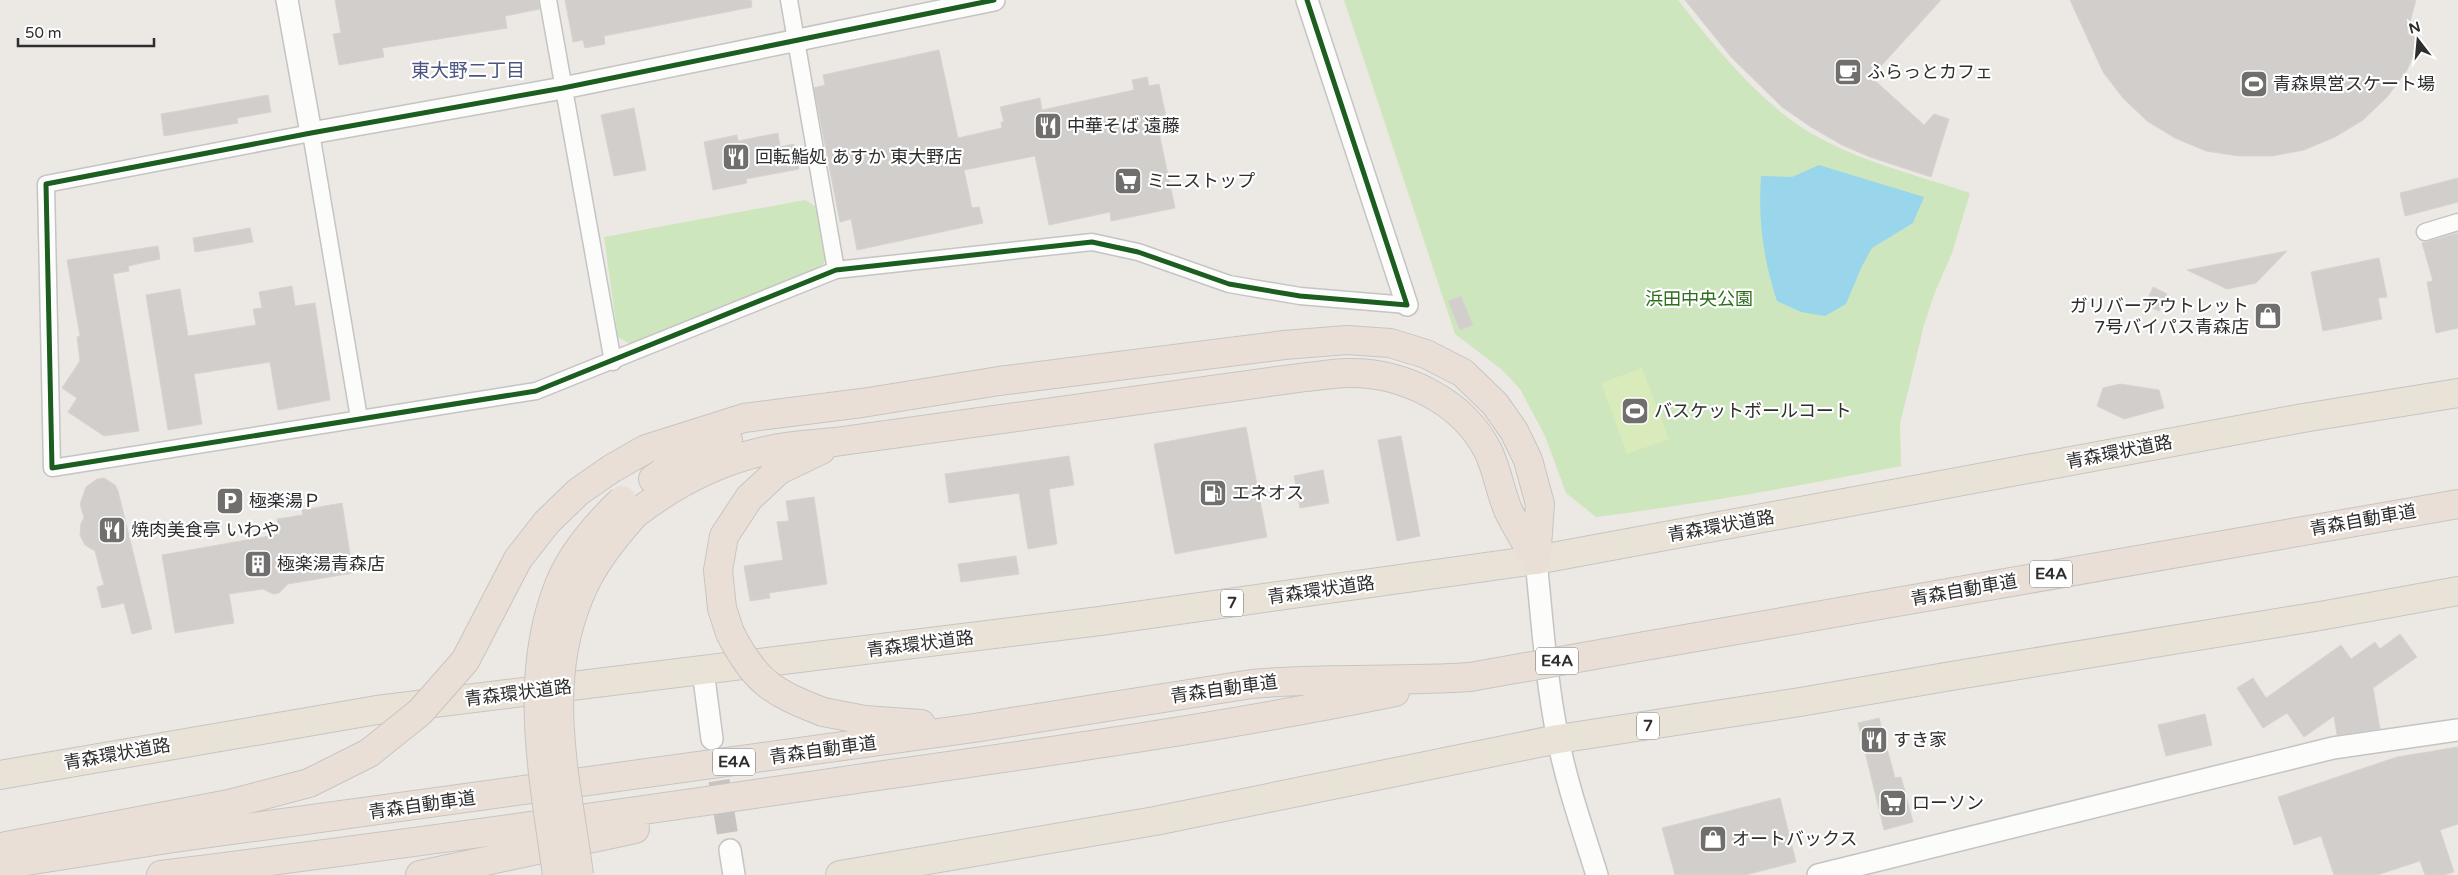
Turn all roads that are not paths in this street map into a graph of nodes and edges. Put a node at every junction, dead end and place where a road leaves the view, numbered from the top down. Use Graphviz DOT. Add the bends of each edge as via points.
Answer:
graph roads {
  1 [pos="287,0"];
  2 [pos="548,0"];
  3 [pos="789,0"];
  4 [pos="994,0"];
  5 [pos="1307,0"];
  6 [pos="796,42"];
  7 [pos="563,88"];
  8 [pos="311,132"];
  9 [pos="2458,222"];
  10 [pos="2425,232"];
  11 [pos="836,270"];
  12 [pos="1407,305"];
  13 [pos="613,362"];
  14 [pos="2458,393"];
  15 [pos="862,403"];
  16 [pos="359,418"];
  17 [pos="835,442"];
  18 [pos="2458,504"];
  19 [pos="628,507"];
  20 [pos="1536,560"];
  21 [pos="2458,590"];
  22 [pos="702,671"];
  23 [pos="1470,677"];
  24 [pos="974,728"];
  25 [pos="2458,730"];
  26 [pos="712,739"];
  27 [pos="1558,739"];
  28 [pos="968,763"];
  29 [pos="0,776"];
  30 [pos="0,847"];
  31 [pos="730,850"];
  32 [pos="0,865"];
  33 [pos="161,875"];
  34 [pos="420,875"];
  35 [pos="556,875"];
  36 [pos="579,875"];
  37 [pos="734,875"];
  38 [pos="840,875"];
  39 [pos="1597,875"];
  40 [pos="1818,875"];
  1 -- 8 [label="street"];
  2 -- 7 [label="street"];
  3 -- 6 [label="street"];
  4 -- 6 [label="street"];
  5 -- 12 [label="street"];
  6 -- 7 [label="street"];
  6 -- 11 [label="street"];
  7 -- 8 [label="street"];
  7 -- 13 [label="street"];
  8 -- 16 [label="street"];
  8 -- 16 [label="street" via="46,184 52,468"];
  9 -- 10 [label="street"];
  11 -- 12 [label="street" via="1092,242 1138,252 1229,284 1300,296"];
  11 -- 13 [label="street"];
  13 -- 16 [label="street" via="536,391"];
  14 -- 20 [label="highway, 青森環状道路 / 7" via="2303,418"];
  15 -- 19 [label="highway" via="735,437 691,454"];
  15 -- 20 [label="highway" via="999,381 1274,347 1347,340 1390,343 1426,354 1463,373 1495,404 1514,431 1528,460 1540,504"];
  15 -- 30 [label="highway, bridge" via="744,418 646,449 578,492 547,522 518,559 465,661 420,712 369,753 309,783 229,804"];
  17 -- 19 [label="highway" via="775,448 725,462"];
  17 -- 20 [label="highway" via="1306,377 1349,373 1389,377 1419,387 1449,404 1471,426 1488,451 1508,510"];
  17 -- 24 [label="highway, bridge" via="779,470 749,498 724,536 718,570 722,608 730,633 744,660 763,681 785,697 823,712 865,720"];
  18 -- 23 [label="highway, 青森自動車道 / E4A, bridge"];
  19 -- 35 [label="highway, bridge" via="598,523 584,542 560,584 542,643 538,705 541,759"];
  19 -- 36 [label="highway, bridge" via="579,596 563,646 558,703 561,761"];
  20 -- 22 [label="highway, 青森環状道路 / 7" via="1100,621"];
  20 -- 27 [label="street"];
  21 -- 27 [label="highway, 7" via="2310,618"];
  22 -- 26 [label="street"];
  22 -- 29 [label="highway, 青森環状道路 / 7" via="377,710"];
  23 -- 24 [label="highway, 青森自動車道 / E4A" via="1296,680 1252,684"];
  23 -- 28 [label="highway, 青森自動車道 / E4A" via="1270,717"];
  24 -- 32 [label="highway, 青森自動車道 / E4A" via="174,838"];
  25 -- 40 [label="street" via="2333,748"];
  27 -- 38 [label="highway, 7" via="1155,821"];
  27 -- 39 [label="street" via="1571,794"];
  28 -- 33 [label="highway, 青森自動車道 / E4A" via="438,840"];
  28 -- 34 [label="highway"];
  31 -- 37 [label="street"];
}
